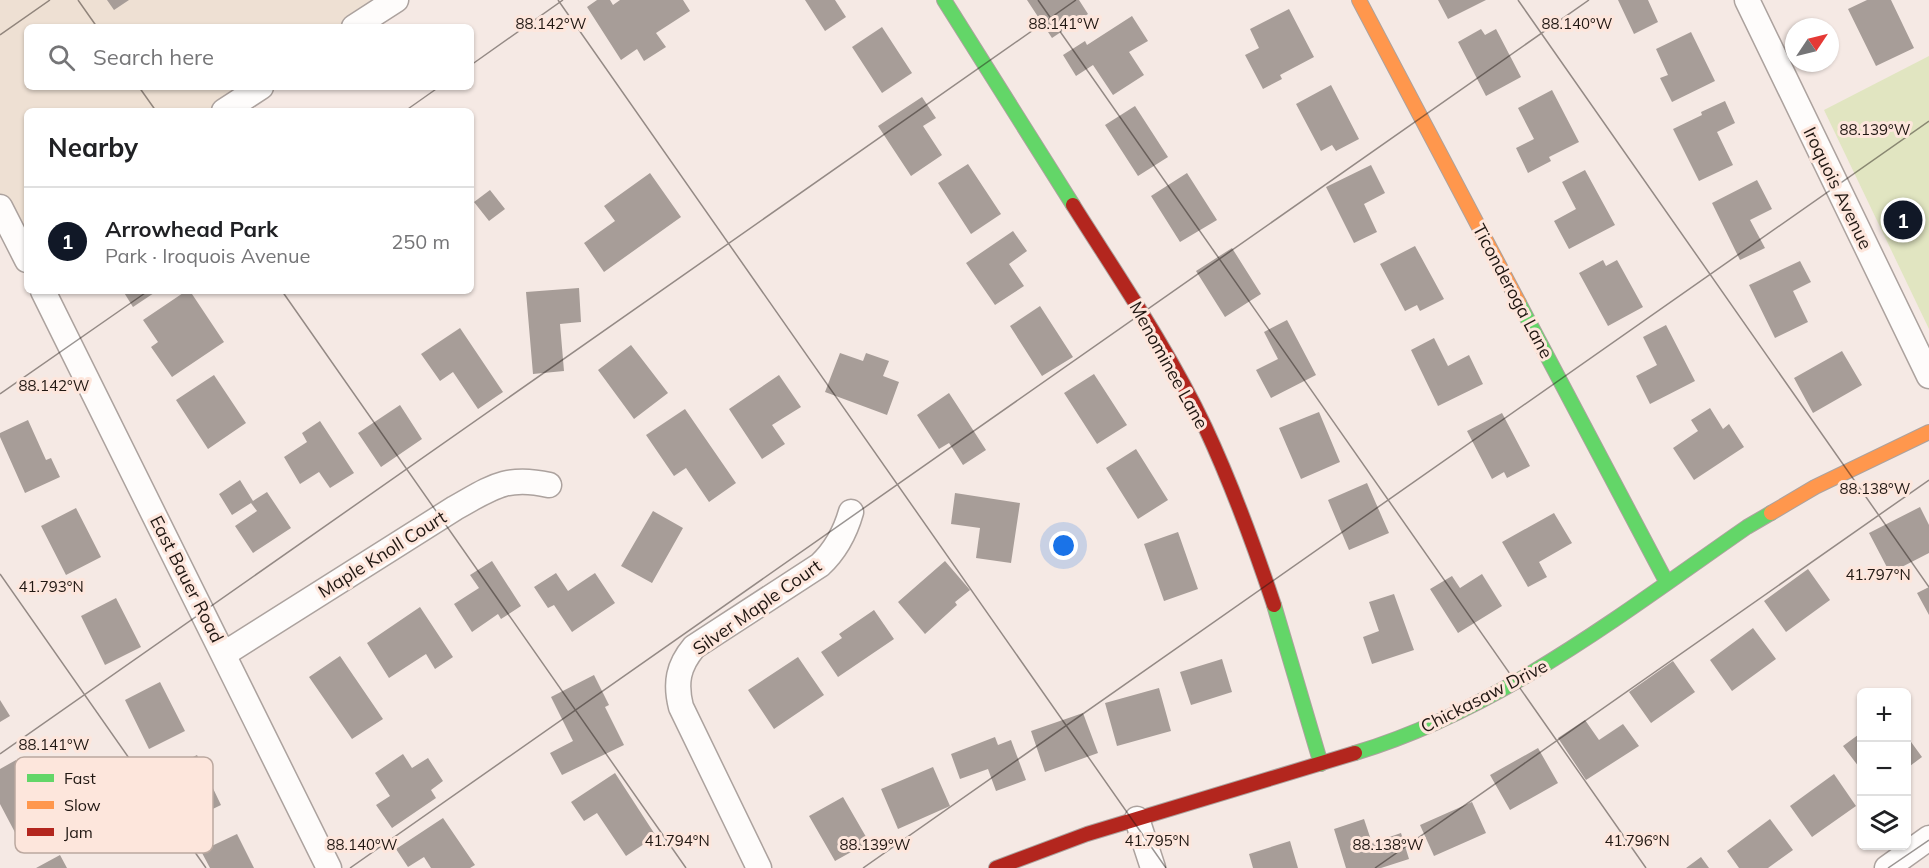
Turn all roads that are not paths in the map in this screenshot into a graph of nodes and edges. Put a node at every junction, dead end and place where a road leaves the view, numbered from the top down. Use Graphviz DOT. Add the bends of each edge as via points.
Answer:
graph roads {
  1 [pos="396,0"];
  2 [pos="944,0"];
  3 [pos="1359,0"];
  4 [pos="1747,0"];
  5 [pos="359,24"];
  6 [pos="256,90"];
  7 [pos="229,108"];
  8 [pos="0,207"];
  9 [pos="18,247"];
  10 [pos="44,294"];
  11 [pos="1929,376"];
  12 [pos="1929,432"];
  13 [pos="549,485"];
  14 [pos="851,512"];
  15 [pos="1666,583"];
  16 [pos="224,654"];
  17 [pos="1322,764"];
  18 [pos="1137,819"];
  19 [pos="1929,838"];
  20 [pos="330,868"];
  21 [pos="759,868"];
  22 [pos="996,868"];
  23 [pos="1153,868"];
  24 [pos="1887,868"];
  1 -- 5 [label="street"];
  2 -- 17 [label="street, Menominee Lane" via="1166,353 1205,427 1237,501 1273,603"];
  3 -- 15 [label="street, Ticonderoga Lane"];
  4 -- 11 [label="street, Iroquois Avenue"];
  6 -- 7 [label="street"];
  8 -- 9 [label="street"];
  10 -- 16 [label="street, East Bauer Road"];
  12 -- 15 [label="street, Chickasaw Drive" via="1815,487 1747,527"];
  13 -- 16 [label="street, Maple Knoll Court" via="519,480 485,492"];
  14 -- 21 [label="street, Silver Maple Court" via="830,556 694,647 681,667 677,690 681,707"];
  15 -- 17 [label="street, Chickasaw Drive" via="1567,652 1509,686 1420,729"];
  16 -- 20 [label="street, East Bauer Road"];
  17 -- 18 [label="street, Chickasaw Drive"];
  18 -- 22 [label="street, Chickasaw Drive"];
  18 -- 23 [label="street"];
  19 -- 24 [label="street"];
}
